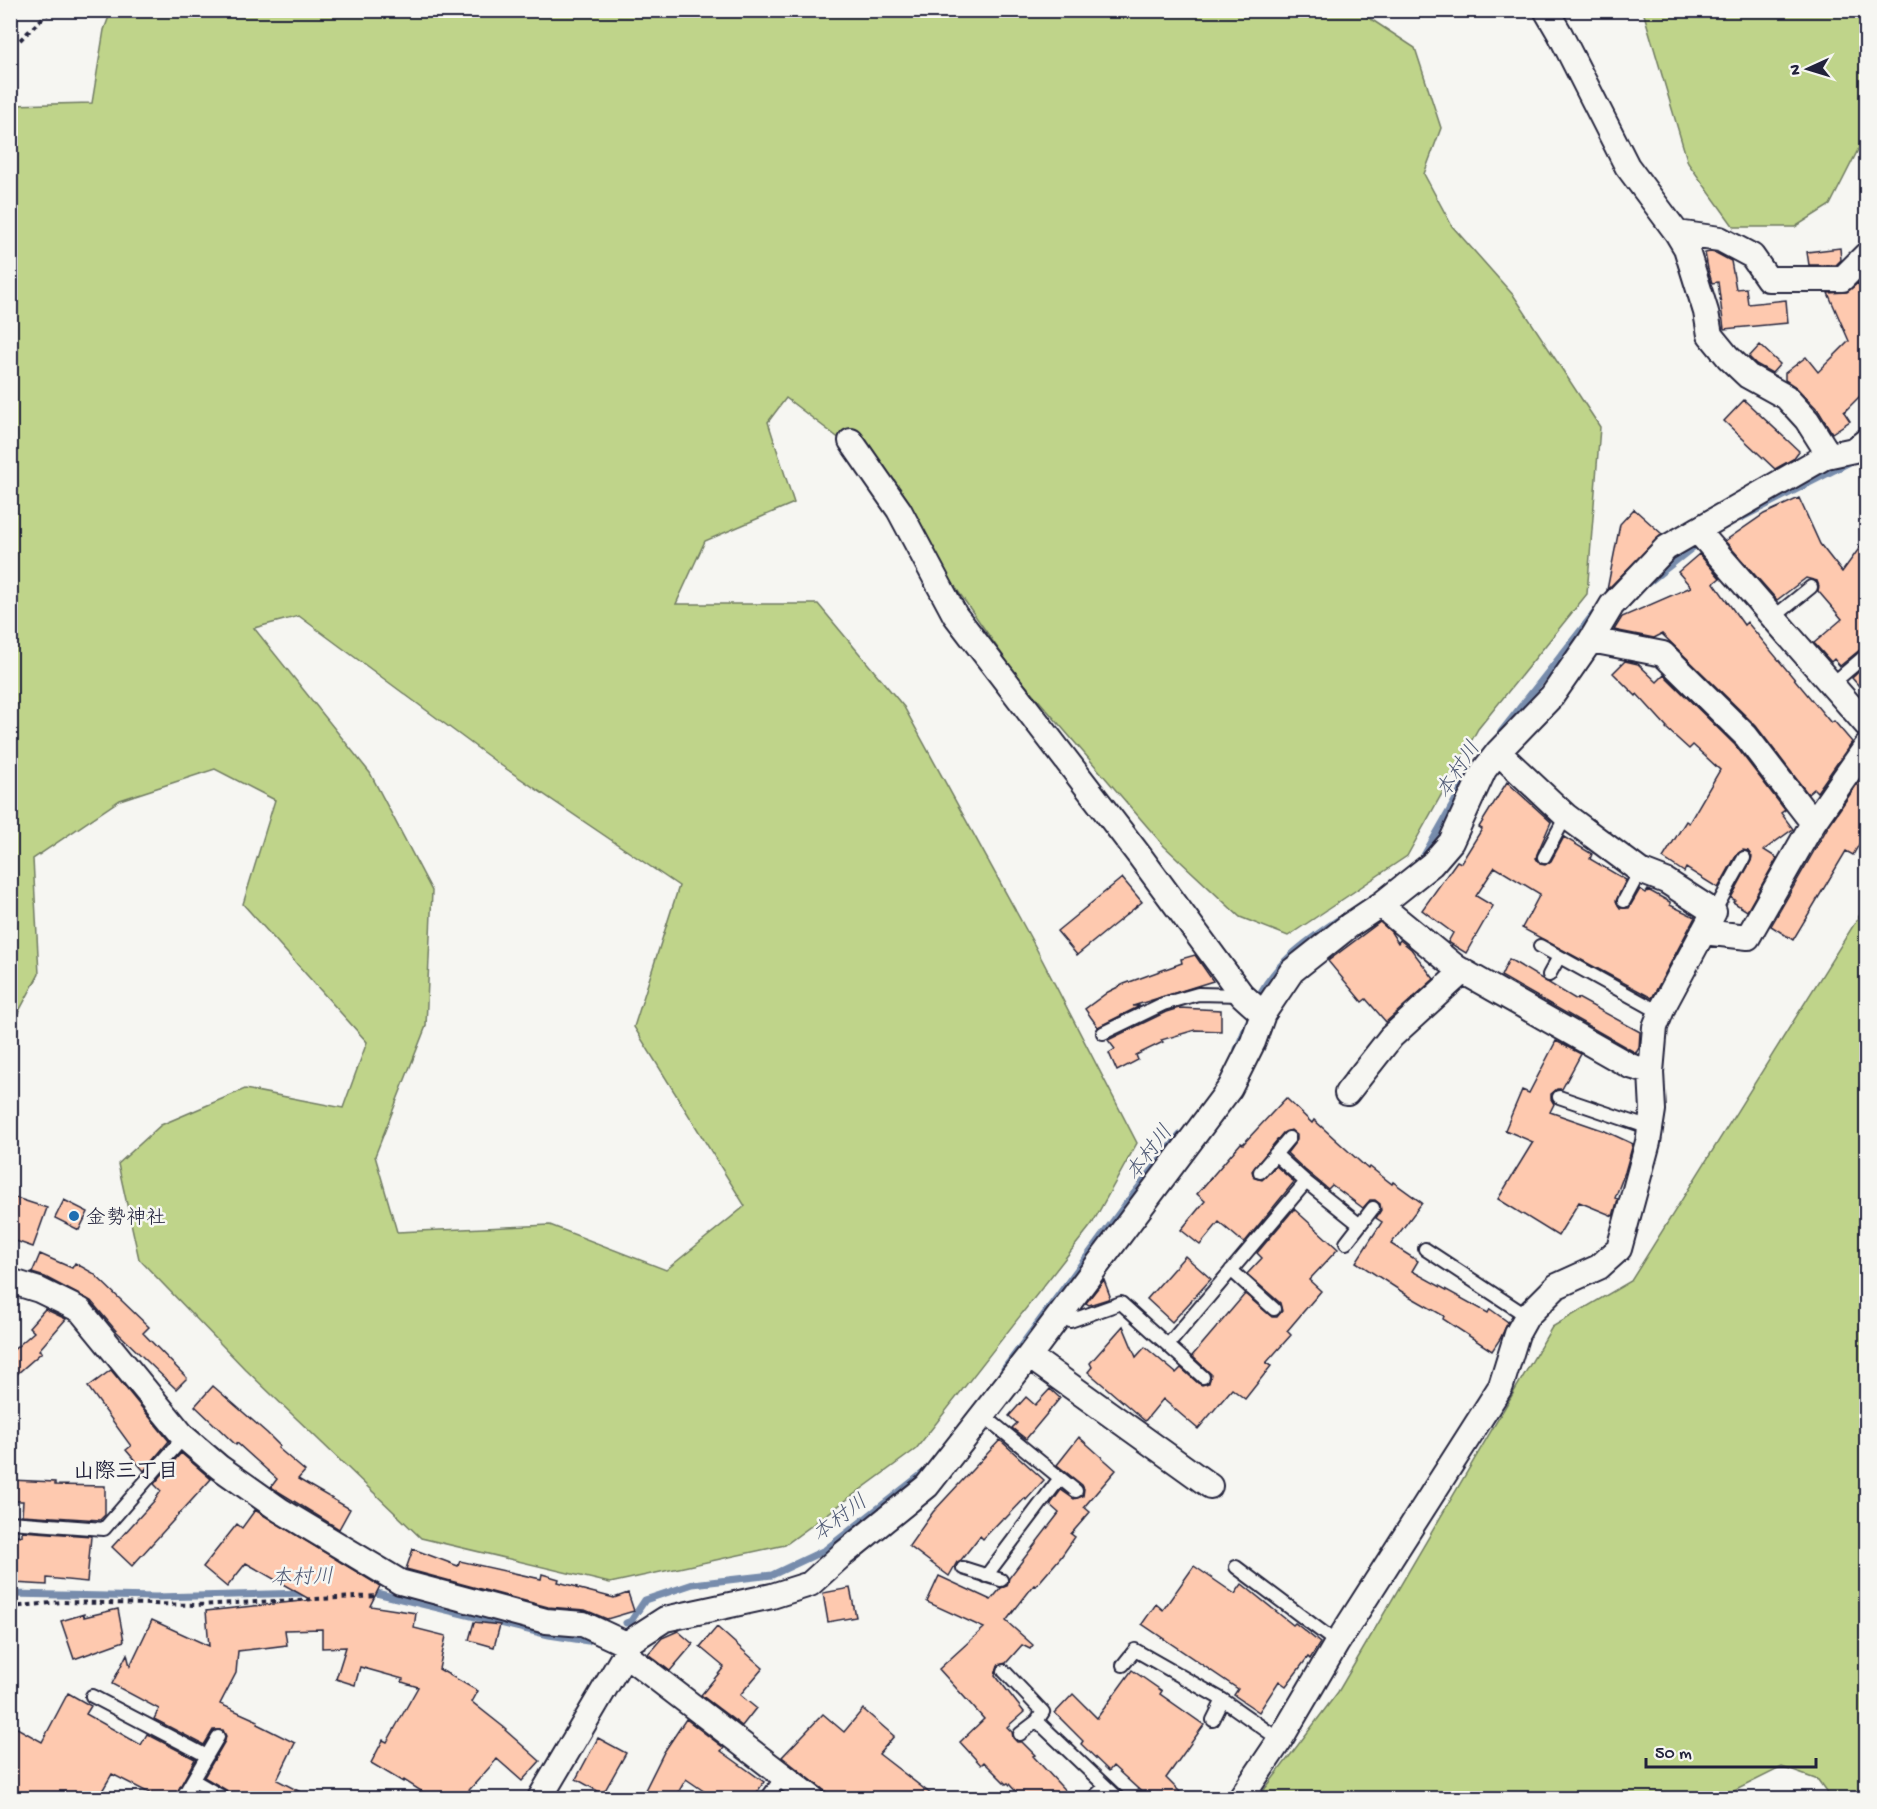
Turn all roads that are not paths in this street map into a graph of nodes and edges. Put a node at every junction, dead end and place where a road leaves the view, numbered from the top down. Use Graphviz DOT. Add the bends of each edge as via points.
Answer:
graph roads {
  1 [pos="1546,10"];
  2 [pos="1677,233"];
  3 [pos="1866,255"];
  4 [pos="851,441"];
  5 [pos="1866,441"];
  6 [pos="1829,455"];
  7 [pos="1703,537"];
  8 [pos="1811,587"];
  9 [pos="1774,617"];
  10 [pos="1592,640"];
  11 [pos="1866,655"];
  12 [pos="1832,684"];
  13 [pos="1866,724"];
  14 [pos="1866,747"];
  15 [pos="1498,752"];
  16 [pos="1566,816"];
  17 [pos="1813,823"];
  18 [pos="1544,858"];
  19 [pos="1744,858"];
  20 [pos="1640,871"];
  21 [pos="1624,901"];
  22 [pos="1383,903"];
  23 [pos="1708,922"];
  24 [pos="1540,946"];
  25 [pos="1559,957"];
  26 [pos="1463,971"];
  27 [pos="1549,975"];
  28 [pos="1253,1004"];
  29 [pos="1660,1013"];
  30 [pos="1103,1033"];
  31 [pos="1651,1072"];
  32 [pos="1347,1093"];
  33 [pos="1559,1096"];
  34 [pos="1650,1128"];
  35 [pos="1288,1138"];
  36 [pos="1275,1154"];
  37 [pos="1260,1172"];
  38 [pos="1306,1182"];
  39 [pos="1373,1208"];
  40 [pos="1360,1225"];
  41 [pos="1346,1243"];
  42 [pos="1425,1249"];
  43 [pos="1231,1270"];
  44 [pos="10,1281"];
  45 [pos="1274,1309"];
  46 [pos="1061,1314"];
  47 [pos="1527,1316"];
  48 [pos="1168,1345"];
  49 [pos="1029,1356"];
  50 [pos="1203,1377"];
  51 [pos="983,1415"];
  52 [pos="184,1437"];
  53 [pos="1060,1478"];
  54 [pos="1210,1486"];
  55 [pos="1076,1491"];
  56 [pos="10,1522"];
  57 [pos="1236,1567"];
  58 [pos="963,1568"];
  59 [pos="986,1576"];
  60 [pos="1001,1580"];
  61 [pos="1337,1643"];
  62 [pos="626,1649"];
  63 [pos="1123,1665"];
  64 [pos="1004,1671"];
  65 [pos="92,1696"];
  66 [pos="1223,1700"];
  67 [pos="1213,1720"];
  68 [pos="1037,1721"];
  69 [pos="1020,1734"];
  70 [pos="218,1737"];
  71 [pos="1280,1740"];
  72 [pos="207,1756"];
  73 [pos="783,1776"];
  74 [pos="193,1780"];
  75 [pos="1105,1787"];
  76 [pos="182,1798"];
  77 [pos="224,1798"];
  78 [pos="540,1798"];
  79 [pos="767,1798"];
  80 [pos="812,1798"];
  81 [pos="1093,1798"];
  82 [pos="1118,1798"];
  83 [pos="1241,1798"];
  1 -- 2 [label="street" via="1627,166"];
  2 -- 3 [label="street" via="1720,239 1752,256 1768,279 1842,279"];
  2 -- 6 [label="street" via="1686,248 1710,335 1748,376 1786,397 1807,420"];
  4 -- 28 [label="street" via="899,510 955,615"];
  5 -- 6 [label="street" via="1854,450"];
  6 -- 7 [label="street"];
  7 -- 9 [label="street"];
  7 -- 10 [label="street" via="1666,548 1612,605"];
  8 -- 9 [label="lane"];
  9 -- 12 [label="street"];
  10 -- 15 [label="street" via="1552,696"];
  10 -- 17 [label="street" via="1663,654 1746,736"];
  11 -- 12 [label="lane"];
  12 -- 13 [label="street"];
  14 -- 17 [label="street"];
  15 -- 16 [label="street"];
  15 -- 22 [label="street" via="1484,770 1451,842 1432,864"];
  16 -- 18 [label="lane"];
  16 -- 20 [label="street"];
  17 -- 23 [label="street" via="1748,937"];
  19 -- 23 [label="lane"];
  20 -- 21 [label="lane"];
  20 -- 23 [label="street" via="1666,881"];
  22 -- 26 [label="street" via="1391,914"];
  22 -- 28 [label="street"];
  23 -- 29 [label="street"];
  24 -- 25 [label="lane"];
  25 -- 27 [label="lane"];
  25 -- 29 [label="lane"];
  26 -- 31 [label="street" via="1630,1066"];
  26 -- 32 [label="street" via="1391,1037"];
  28 -- 30 [label="lane" via="1198,994 1163,1004"];
  28 -- 46 [label="street" via="1253,1042 1230,1088"];
  29 -- 31 [label="street"];
  31 -- 34 [label="street"];
  33 -- 34 [label="lane"];
  34 -- 47 [label="street" via="1619,1249 1599,1267 1557,1286"];
  35 -- 36 [label="lane"];
  36 -- 37 [label="lane"];
  36 -- 38 [label="lane"];
  38 -- 40 [label="lane"];
  38 -- 43 [label="lane"];
  39 -- 40 [label="lane"];
  40 -- 41 [label="lane"];
  42 -- 47 [label="lane"];
  43 -- 45 [label="lane"];
  43 -- 48 [label="lane"];
  44 -- 52 [label="street" via="80,1310"];
  46 -- 48 [label="lane" via="1070,1321 1121,1303"];
  46 -- 49 [label="street"];
  47 -- 61 [label="street" via="1517,1334 1501,1386"];
  48 -- 50 [label="lane"];
  49 -- 51 [label="street"];
  49 -- 54 [label="street"];
  51 -- 53 [label="lane"];
  51 -- 62 [label="street" via="927,1486 810,1584 665,1619"];
  52 -- 56 [label="lane" via="104,1529"];
  52 -- 62 [label="street" via="280,1510 400,1582 546,1621 583,1624"];
  53 -- 55 [label="lane"];
  53 -- 59 [label="lane"];
  57 -- 61 [label="lane"];
  58 -- 59 [label="lane"];
  59 -- 60 [label="lane"];
  61 -- 71 [label="street"];
  62 -- 73 [label="street"];
  62 -- 78 [label="street"];
  63 -- 66 [label="lane" via="1135,1650"];
  64 -- 68 [label="lane" via="1043,1712"];
  65 -- 72 [label="lane"];
  66 -- 67 [label="lane"];
  66 -- 71 [label="lane"];
  68 -- 69 [label="lane"];
  68 -- 75 [label="lane"];
  70 -- 72 [label="lane"];
  71 -- 83 [label="street"];
  72 -- 74 [label="lane"];
  73 -- 79 [label="lane"];
  73 -- 80 [label="street"];
  74 -- 76 [label="lane"];
  74 -- 77 [label="lane"];
  75 -- 81 [label="lane"];
  75 -- 82 [label="lane"];
}
